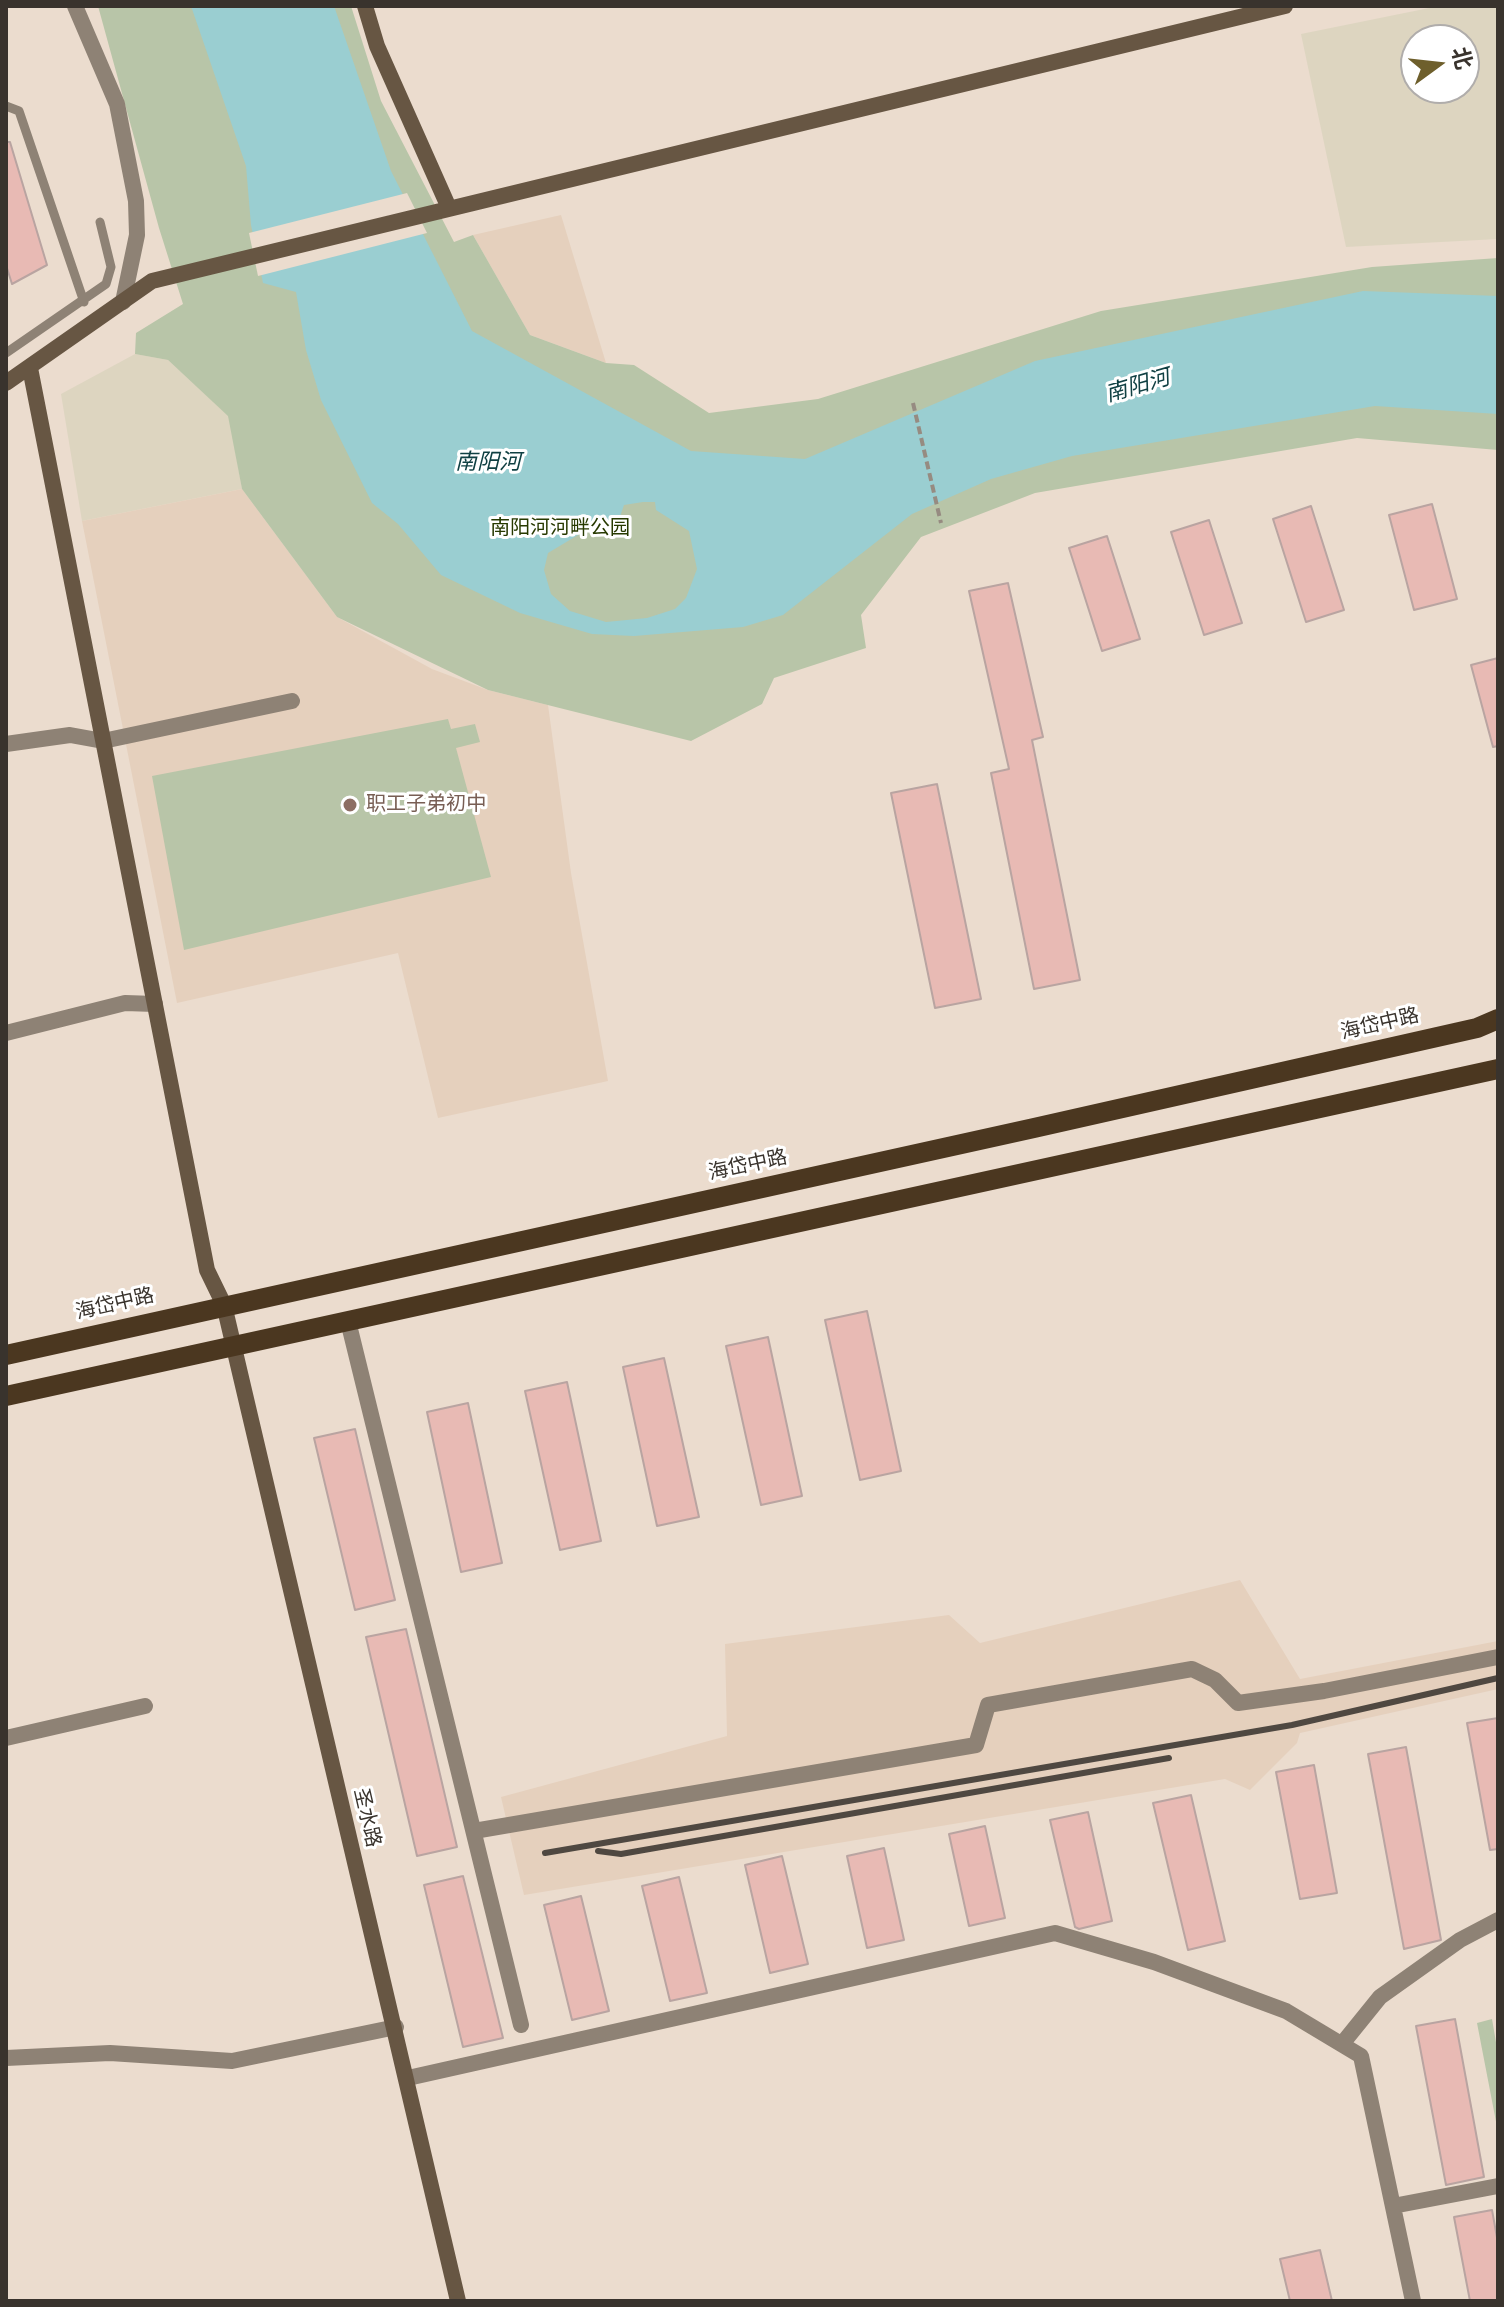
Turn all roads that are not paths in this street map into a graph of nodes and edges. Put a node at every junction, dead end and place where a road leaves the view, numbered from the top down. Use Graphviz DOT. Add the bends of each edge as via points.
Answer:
graph roads {
  1 [pos="75,6"];
  2 [pos="365,6"];
  3 [pos="1285,6"];
  4 [pos="1227,14"];
  5 [pos="6,106"];
  6 [pos="449,208"];
  7 [pos="100,222"];
  8 [pos="84,302"];
  9 [pos="123,302"];
  10 [pos="6,353"];
  11 [pos="30,368"];
  12 [pos="6,383"];
  13 [pos="292,701"];
  14 [pos="103,741"];
  15 [pos="6,744"];
  16 [pos="155,1004"];
  17 [pos="1498,1019"];
  18 [pos="6,1033"];
  19 [pos="1498,1069"];
  20 [pos="224,1305"];
  21 [pos="348,1321"];
  22 [pos="233,1346"];
  23 [pos="6,1355"];
  24 [pos="6,1396"];
  25 [pos="1498,1657"];
  26 [pos="145,1706"];
  27 [pos="6,1738"];
  28 [pos="474,1831"];
  29 [pos="1498,1920"];
  30 [pos="521,2025"];
  31 [pos="396,2027"];
  32 [pos="1342,2044"];
  33 [pos="6,2058"];
  34 [pos="408,2078"];
  35 [pos="1498,2186"];
  36 [pos="1393,2206"];
  37 [pos="458,2301"];
  38 [pos="1413,2301"];
  1 -- 9 [label="street" via="117,104 136,201 137,235"];
  2 -- 6 [label="street" via="377,46"];
  3 -- 4 [label="street"];
  4 -- 6 [label="street"];
  5 -- 8 [label="lane" via="19,111"];
  6 -- 9 [label="street" via="152,281"];
  7 -- 8 [label="lane" via="111,267 106,284"];
  8 -- 10 [label="lane"];
  9 -- 11 [label="street"];
  11 -- 12 [label="street"];
  11 -- 14 [label="street, 圣水路"];
  13 -- 14 [label="street"];
  14 -- 15 [label="street" via="70,735"];
  14 -- 16 [label="street, 圣水路"];
  16 -- 18 [label="street" via="125,1003"];
  16 -- 20 [label="street, 圣水路" via="207,1270"];
  17 -- 20 [label="main road, 海岱中路" via="1049,1125"];
  19 -- 21 [label="main road"];
  20 -- 22 [label="street, 圣水路"];
  20 -- 23 [label="main road, 海岱中路"];
  21 -- 22 [label="main road"];
  21 -- 28 [label="street"];
  22 -- 24 [label="main road"];
  22 -- 31 [label="street, 圣水路"];
  25 -- 28 [label="street" via="1238,1703 1215,1680 1192,1669 988,1705 976,1745"];
  26 -- 27 [label="street"];
  28 -- 30 [label="street"];
  29 -- 32 [label="street" via="1460,1940 1380,1997"];
  31 -- 33 [label="street" via="232,2061 110,2053"];
  31 -- 34 [label="street, 圣水路"];
  32 -- 34 [label="street" via="1286,2011 1154,1962 1055,1933"];
  32 -- 36 [label="street" via="1361,2056"];
  34 -- 37 [label="street, 圣水路"];
  35 -- 36 [label="street"];
  36 -- 38 [label="street"];
}
